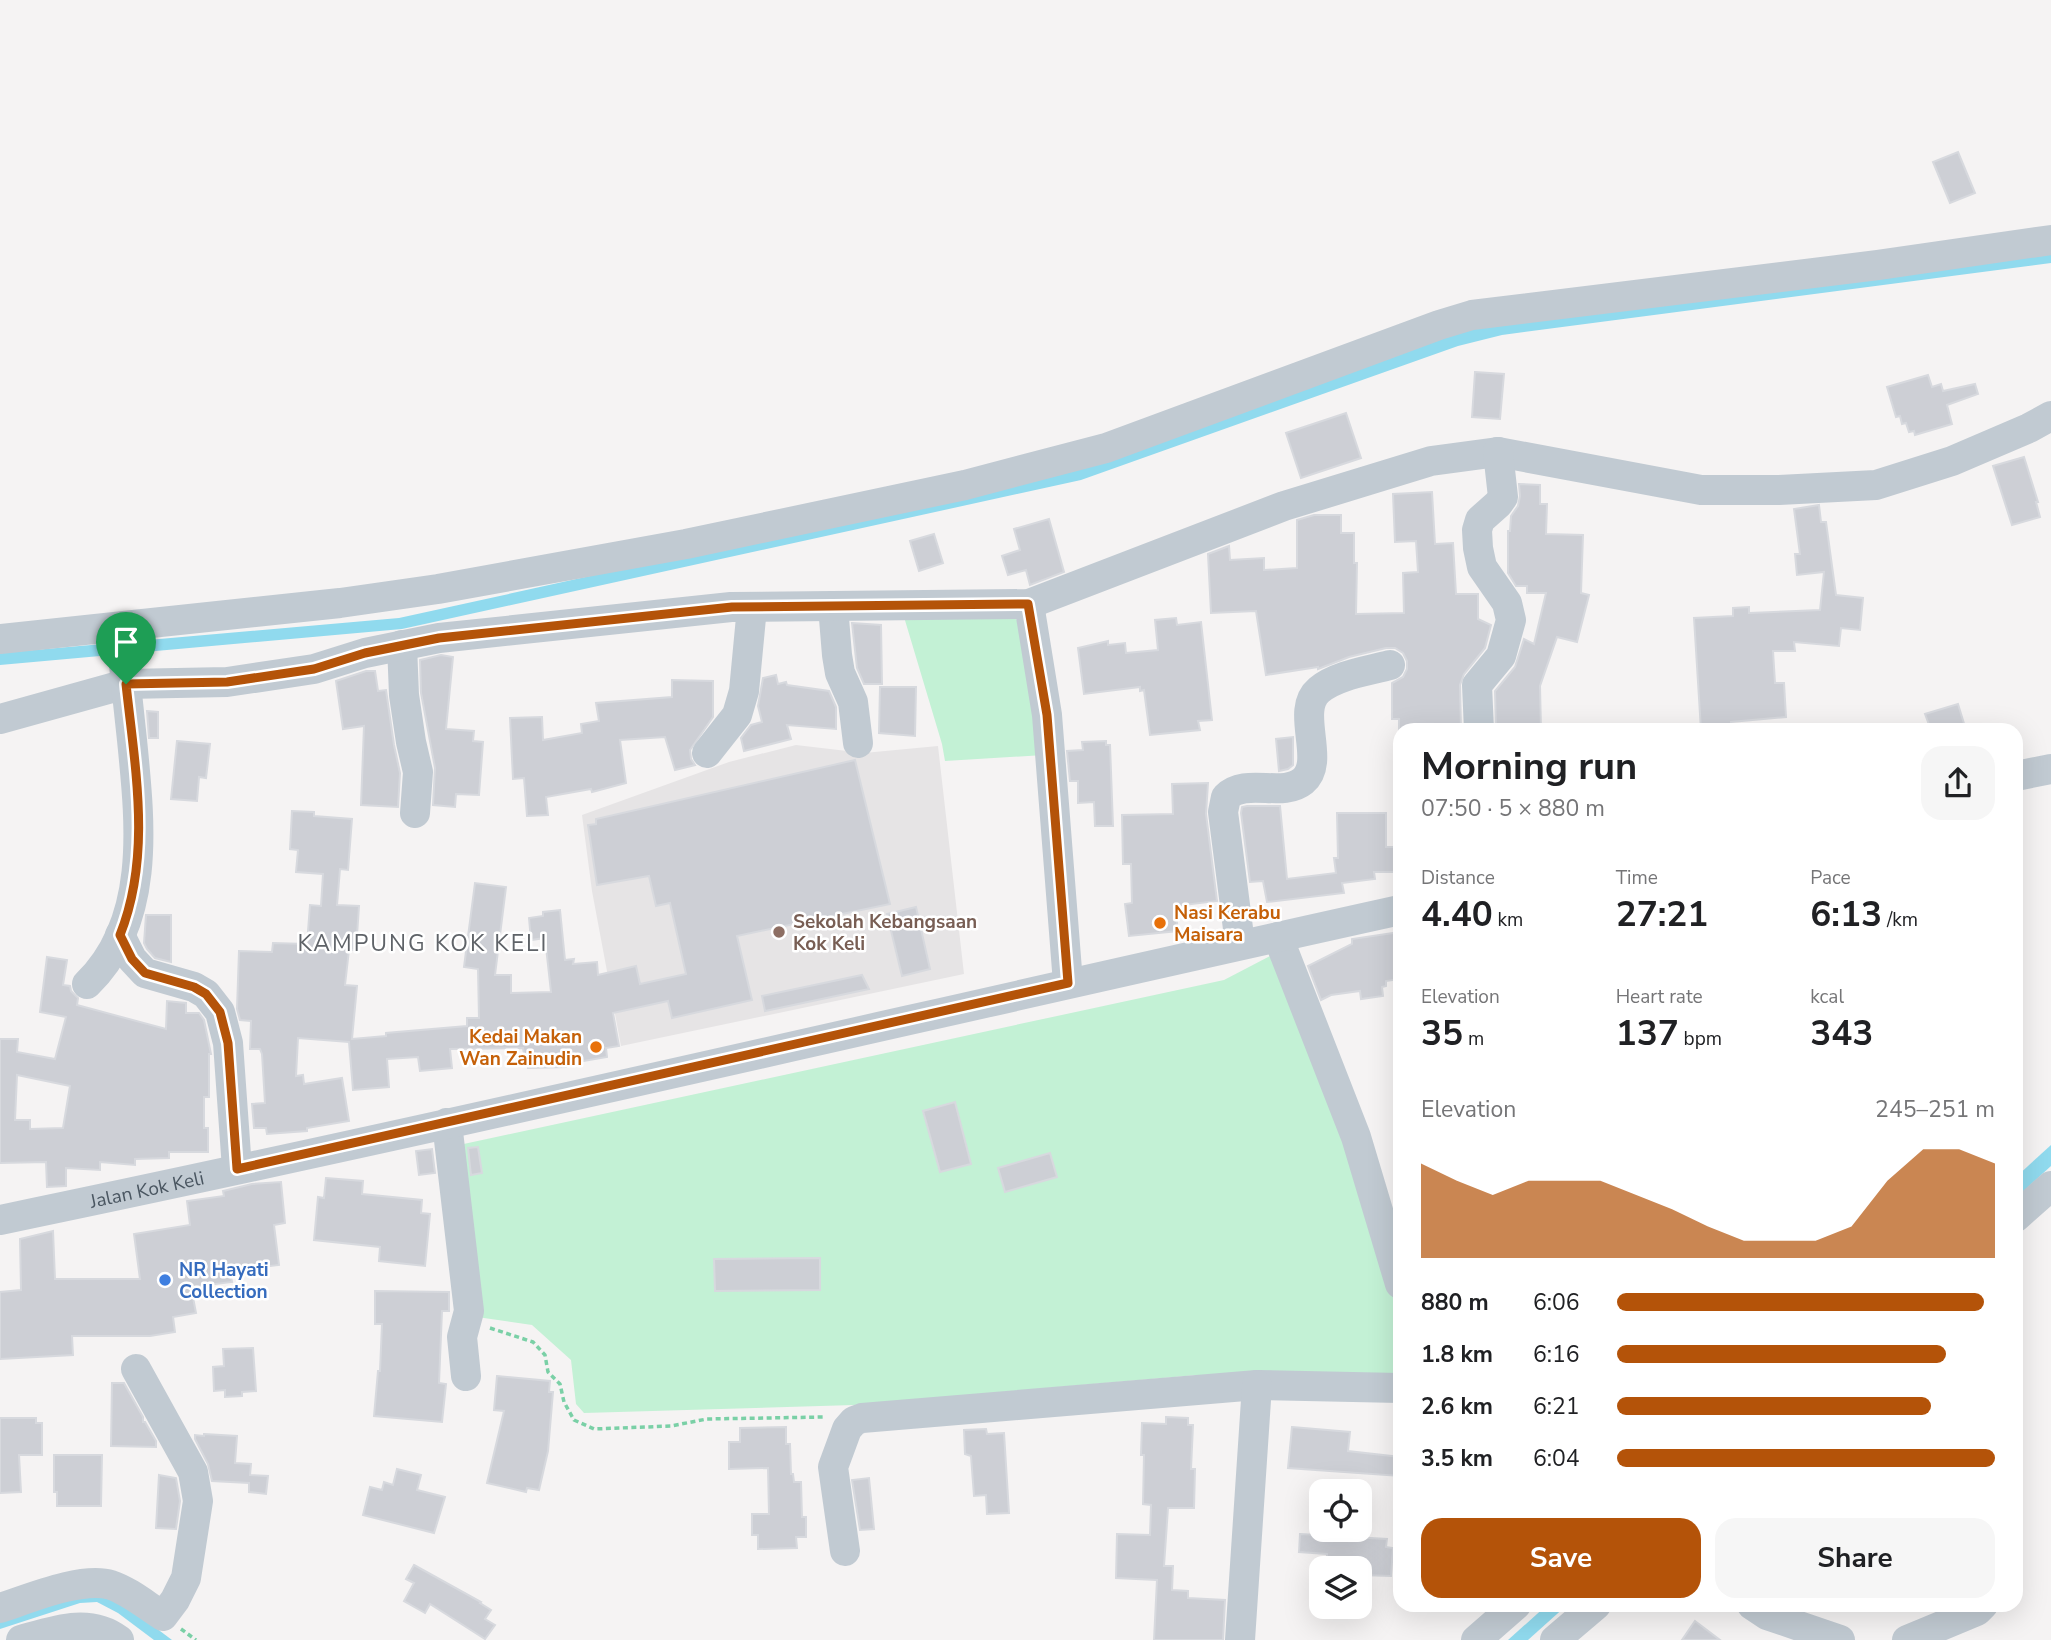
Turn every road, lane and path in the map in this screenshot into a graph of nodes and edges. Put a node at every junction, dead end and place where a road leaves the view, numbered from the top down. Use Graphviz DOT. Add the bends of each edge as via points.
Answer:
graph roads {
  1 [pos="2051,240"];
  2 [pos="2051,416"];
  3 [pos="1498,452"];
  4 [pos="1028,604"];
  5 [pos="833,606"];
  6 [pos="752,607"];
  7 [pos="120,631"];
  8 [pos="0,639"];
  9 [pos="402,645"];
  10 [pos="1390,665"];
  11 [pos="125,674"];
  12 [pos="0,719"];
  13 [pos="1479,723"];
  14 [pos="858,743"];
  15 [pos="707,753"];
  16 [pos="2051,769"];
  17 [pos="2023,775"];
  18 [pos="415,813"];
  19 [pos="1393,911"];
  20 [pos="120,935"];
  21 [pos="1278,936"];
  22 [pos="1240,944"];
  23 [pos="1068,983"];
  24 [pos="87,984"];
  25 [pos="447,1123"];
  26 [pos="237,1169"];
  27 [pos="2051,1186"];
  28 [pos="2023,1211"];
  29 [pos="0,1220"];
  30 [pos="1393,1261"];
  31 [pos="468,1311"];
  32 [pos="136,1369"];
  33 [pos="466,1376"];
  34 [pos="1257,1385"];
  35 [pos="1393,1388"];
  36 [pos="854,1421"];
  37 [pos="845,1551"];
  38 [pos="0,1608"];
  39 [pos="1508,1612"];
  40 [pos="1588,1612"];
  41 [pos="1762,1612"];
  42 [pos="1975,1612"];
  43 [pos="21,1640"];
  44 [pos="119,1640"];
  45 [pos="1240,1640"];
  46 [pos="1476,1640"];
  47 [pos="1555,1640"];
  48 [pos="1840,1640"];
  49 [pos="1907,1640"];
  1 -- 7 [label="street" via="1480,313 1106,448 965,485 686,544 438,589"];
  2 -- 3 [label="street" via="1911,475 1876,485 1701,490"];
  3 -- 4 [label="street" via="1431,461 1284,506"];
  3 -- 13 [label="street" via="1503,497 1480,520 1478,548 1482,567 1507,603 1511,620 1500,656 1477,685"];
  4 -- 5 [label="street"];
  4 -- 23 [label="street" via="1047,715"];
  5 -- 6 [label="street"];
  5 -- 14 [label="street" via="840,674 853,702"];
  6 -- 9 [label="street" via="452,636"];
  6 -- 15 [label="street" via="744,691 737,715"];
  7 -- 8 [label="street"];
  7 -- 11 [label="street"];
  9 -- 11 [label="street" via="314,669 227,682"];
  9 -- 18 [label="street" via="404,695 418,772"];
  10 -- 22 [label="street" via="1337,680 1316,692 1310,706 1308,777 1292,786 1238,790 1226,797 1223,813"];
  11 -- 12 [label="street"];
  11 -- 20 [label="street" via="139,824 131,903"];
  16 -- 17 [label="street"];
  19 -- 21 [label="street, Jalan Kok Keli"];
  20 -- 24 [label="street"];
  20 -- 26 [label="street" via="145,973 194,987 220,1012 228,1043"];
  21 -- 22 [label="street, Jalan Kok Keli"];
  21 -- 30 [label="street" via="1356,1137"];
  22 -- 23 [label="street, Jalan Kok Keli"];
  23 -- 25 [label="street, Jalan Kok Keli"];
  25 -- 26 [label="street, Jalan Kok Keli"];
  25 -- 31 [label="street"];
  26 -- 29 [label="street, Jalan Kok Keli"];
  27 -- 28 [label="street"];
  31 -- 33 [label="street" via="463,1338"];
  31 -- 36 [label="path" via="475,1323 533,1342 545,1355 548,1372 560,1384 575,1420 594,1429 671,1426 707,1419 842,1417"];
  32 -- 38 [label="street" via="193,1472 198,1501 186,1578 174,1601 163,1616 111,1585 97,1583"];
  34 -- 35 [label="street"];
  34 -- 36 [label="street"];
  34 -- 45 [label="street"];
  36 -- 37 [label="street" via="833,1467"];
  39 -- 46 [label="street"];
  40 -- 47 [label="street"];
  41 -- 48 [label="street"];
  42 -- 49 [label="street"];
  43 -- 44 [label="street" via="90,1627"];
}
